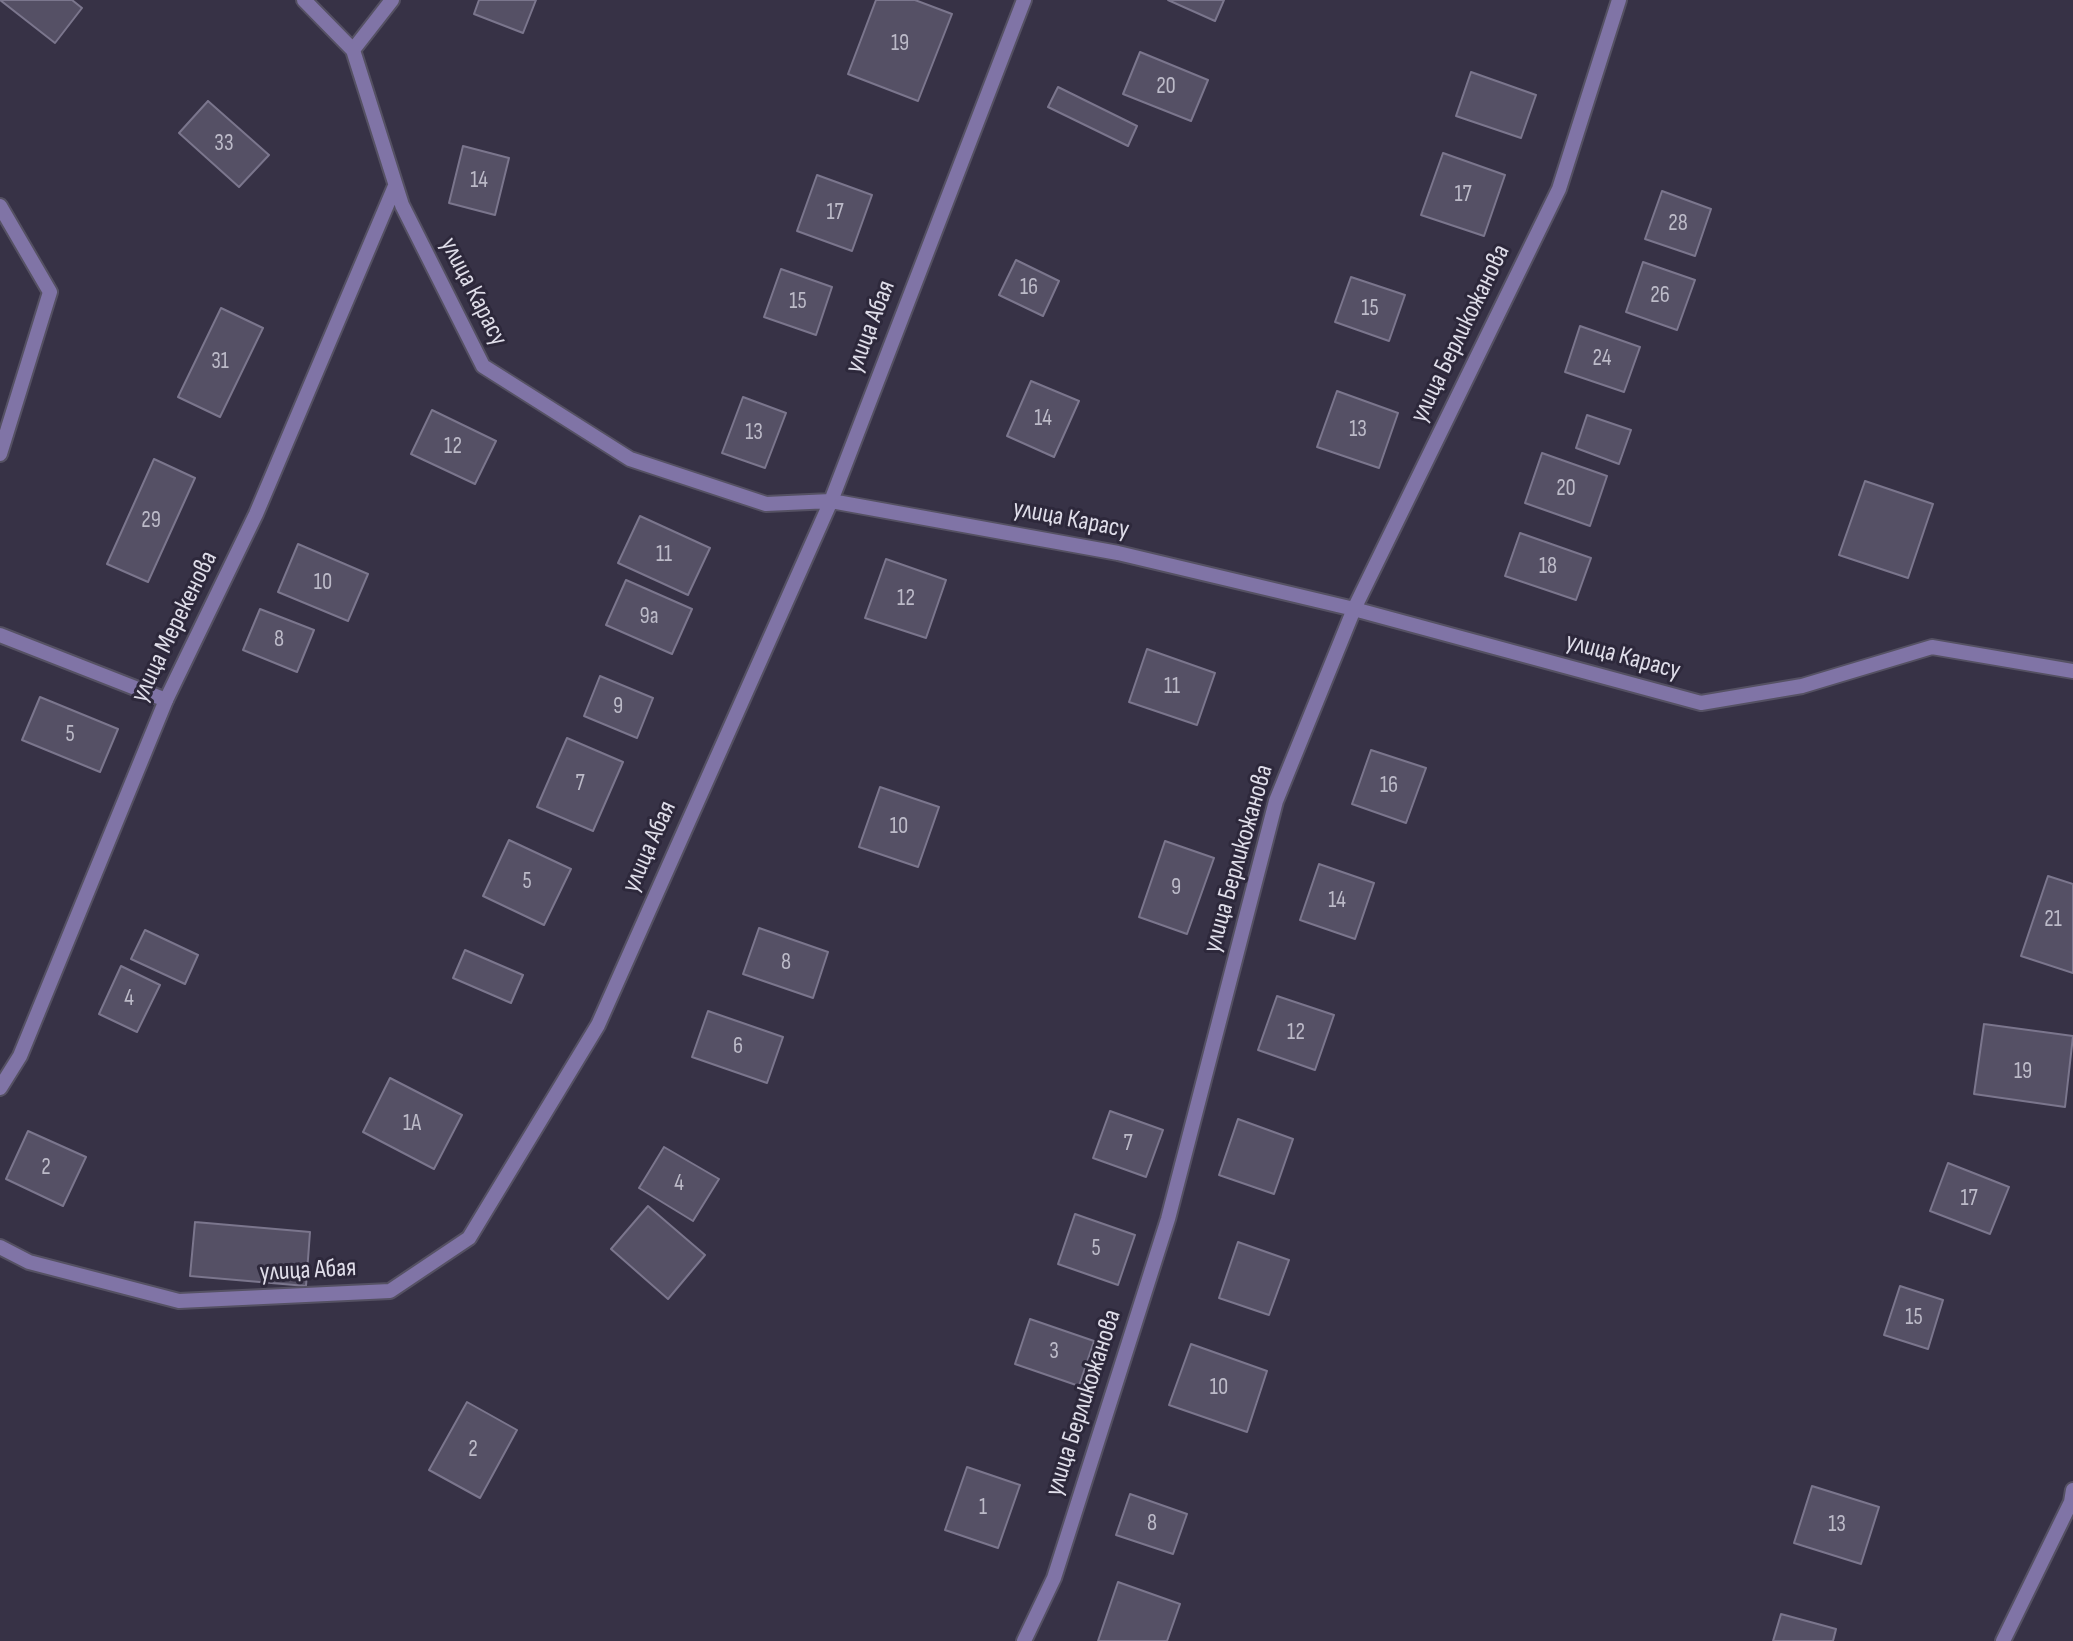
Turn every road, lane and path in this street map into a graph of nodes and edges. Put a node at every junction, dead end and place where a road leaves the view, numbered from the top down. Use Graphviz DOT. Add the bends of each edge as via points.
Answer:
graph roads {
  1 [pos="304,0"];
  2 [pos="392,0"];
  3 [pos="1024,0"];
  4 [pos="1619,0"];
  5 [pos="353,50"];
  6 [pos="395,186"];
  7 [pos="0,206"];
  8 [pos="0,454"];
  9 [pos="831,501"];
  10 [pos="1354,609"];
  11 [pos="0,635"];
  12 [pos="2073,671"];
  13 [pos="166,700"];
  14 [pos="0,1088"];
  15 [pos="0,1247"];
  16 [pos="2073,1490"];
  17 [pos="1024,1641"];
  18 [pos="2003,1641"];
  1 -- 5 [label="street, улица Карасу"];
  2 -- 5 [label="street"];
  3 -- 9 [label="street, улица Абая"];
  4 -- 10 [label="street, улица Берликожанова" via="1559,189"];
  5 -- 6 [label="street, улица Карасу"];
  6 -- 9 [label="street, улица Карасу" via="483,366 630,459 766,504"];
  6 -- 13 [label="street, улица Мерекенова" via="256,514"];
  7 -- 8 [label="street" via="50,292"];
  9 -- 10 [label="street, улица Карасу" via="1118,553"];
  9 -- 15 [label="street, улица Абая" via="598,1025 469,1238 390,1291 179,1301 29,1262"];
  10 -- 12 [label="street, улица Карасу" via="1702,703 1802,686 1932,647"];
  10 -- 17 [label="street, улица Берликожанова" via="1276,801 1168,1219 1054,1578"];
  11 -- 13 [label="street"];
  13 -- 14 [label="street, улица Мерекенова" via="20,1056"];
  16 -- 18 [label="street"];
}
